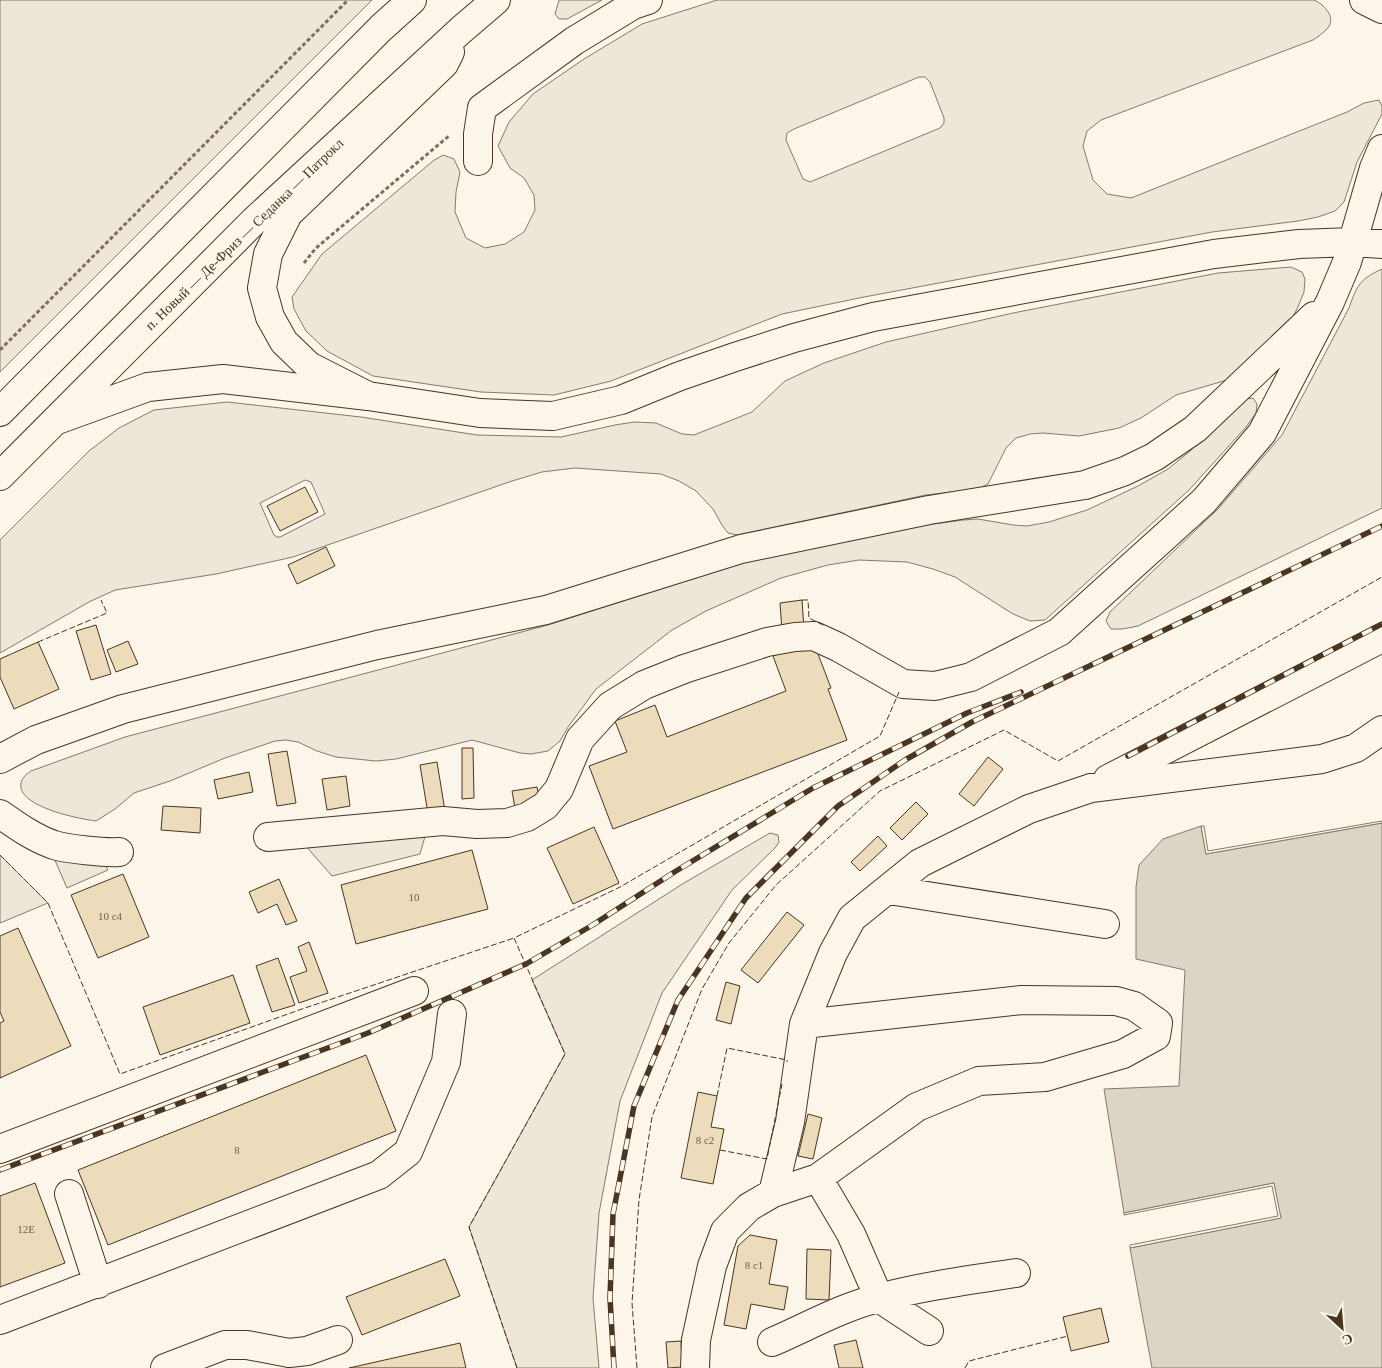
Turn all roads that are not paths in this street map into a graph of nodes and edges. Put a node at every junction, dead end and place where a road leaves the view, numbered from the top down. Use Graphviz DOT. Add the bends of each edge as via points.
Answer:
graph roads {
  1 [pos="412,0"];
  2 [pos="496,0"];
  3 [pos="648,0"];
  4 [pos="1364,0"];
  5 [pos="1382,9"];
  6 [pos="461,30"];
  7 [pos="1382,149"];
  8 [pos="478,161"];
  9 [pos="1353,242"];
  10 [pos="1382,244"];
  11 [pos="1330,302"];
  12 [pos="368,396"];
  13 [pos="0,412"];
  14 [pos="54,421"];
  15 [pos="0,476"];
  16 [pos="1382,638"];
  17 [pos="1382,730"];
  18 [pos="0,759"];
  19 [pos="1091,788"];
  20 [pos="0,814"];
  21 [pos="268,836"];
  22 [pos="119,852"];
  23 [pos="889,890"];
  24 [pos="1105,924"];
  25 [pos="414,991"];
  26 [pos="452,1014"];
  27 [pos="804,1024"];
  28 [pos="0,1149"];
  29 [pos="818,1178"];
  30 [pos="773,1193"];
  31 [pos="69,1194"];
  32 [pos="1016,1273"];
  33 [pos="98,1284"];
  34 [pos="879,1298"];
  35 [pos="0,1320"];
  36 [pos="929,1331"];
  37 [pos="338,1340"];
  38 [pos="772,1342"];
  39 [pos="165,1368"];
  40 [pos="695,1368"];
  1 -- 13 [label="main road"];
  2 -- 6 [label="main road, п. Новый — Де-Фриз — Седанка — Патрокл"];
  3 -- 8 [label="main road" via="633,5 574,40 482,108"];
  4 -- 5 [label="main road"];
  6 -- 12 [label="main road" via="444,64 288,214 268,254 262,288 270,318 284,342 308,366"];
  6 -- 14 [label="main road, п. Новый — Де-Фриз — Седанка — Патрокл" via="255,220"];
  7 -- 9 [label="main road"];
  9 -- 10 [label="main road"];
  9 -- 11 [label="main road"];
  9 -- 12 [label="main road" via="1299,244 1214,254 873,317 735,357 621,400 553,416 480,413"];
  11 -- 18 [label="main road" via="1195,429 1154,457 1085,485 929,510 741,549 546,610 377,645 123,709 36,740"];
  11 -- 21 [label="main road" via="1262,433 1204,501 1059,632 971,677 935,686 903,684 814,636 767,642 684,668 644,685 610,706 580,739 558,789 545,806 527,817 507,823 443,821"];
  12 -- 14 [label="main road" via="223,379 148,387"];
  14 -- 15 [label="main road, п. Новый — Де-Фриз — Седанка — Патрокл"];
  16 -- 19 [label="main road"];
  17 -- 19 [label="main road" via="1356,748 1322,759"];
  19 -- 23 [label="main road" via="1029,809 920,863"];
  20 -- 22 [label="main road" via="23,830 55,845"];
  23 -- 24 [label="main road"];
  23 -- 27 [label="main road" via="852,918 833,953"];
  25 -- 28 [label="main road"];
  26 -- 33 [label="main road" via="446,1062 408,1152 394,1165 379,1175"];
  27 -- 29 [label="main road" via="1022,1000 1116,1001 1134,1006 1158,1023 1156,1036 1123,1054 1045,1077 979,1080 916,1107"];
  27 -- 30 [label="main road" via="790,1122"];
  29 -- 30 [label="main road"];
  29 -- 34 [label="main road" via="851,1234"];
  30 -- 40 [label="main road" via="749,1207 725,1231 712,1266 696,1340"];
  31 -- 33 [label="main road"];
  32 -- 34 [label="main road"];
  33 -- 35 [label="main road"];
  34 -- 36 [label="main road"];
  34 -- 38 [label="main road"];
  37 -- 39 [label="main road" via="307,1351 289,1353 247,1345 225,1345"];
}
